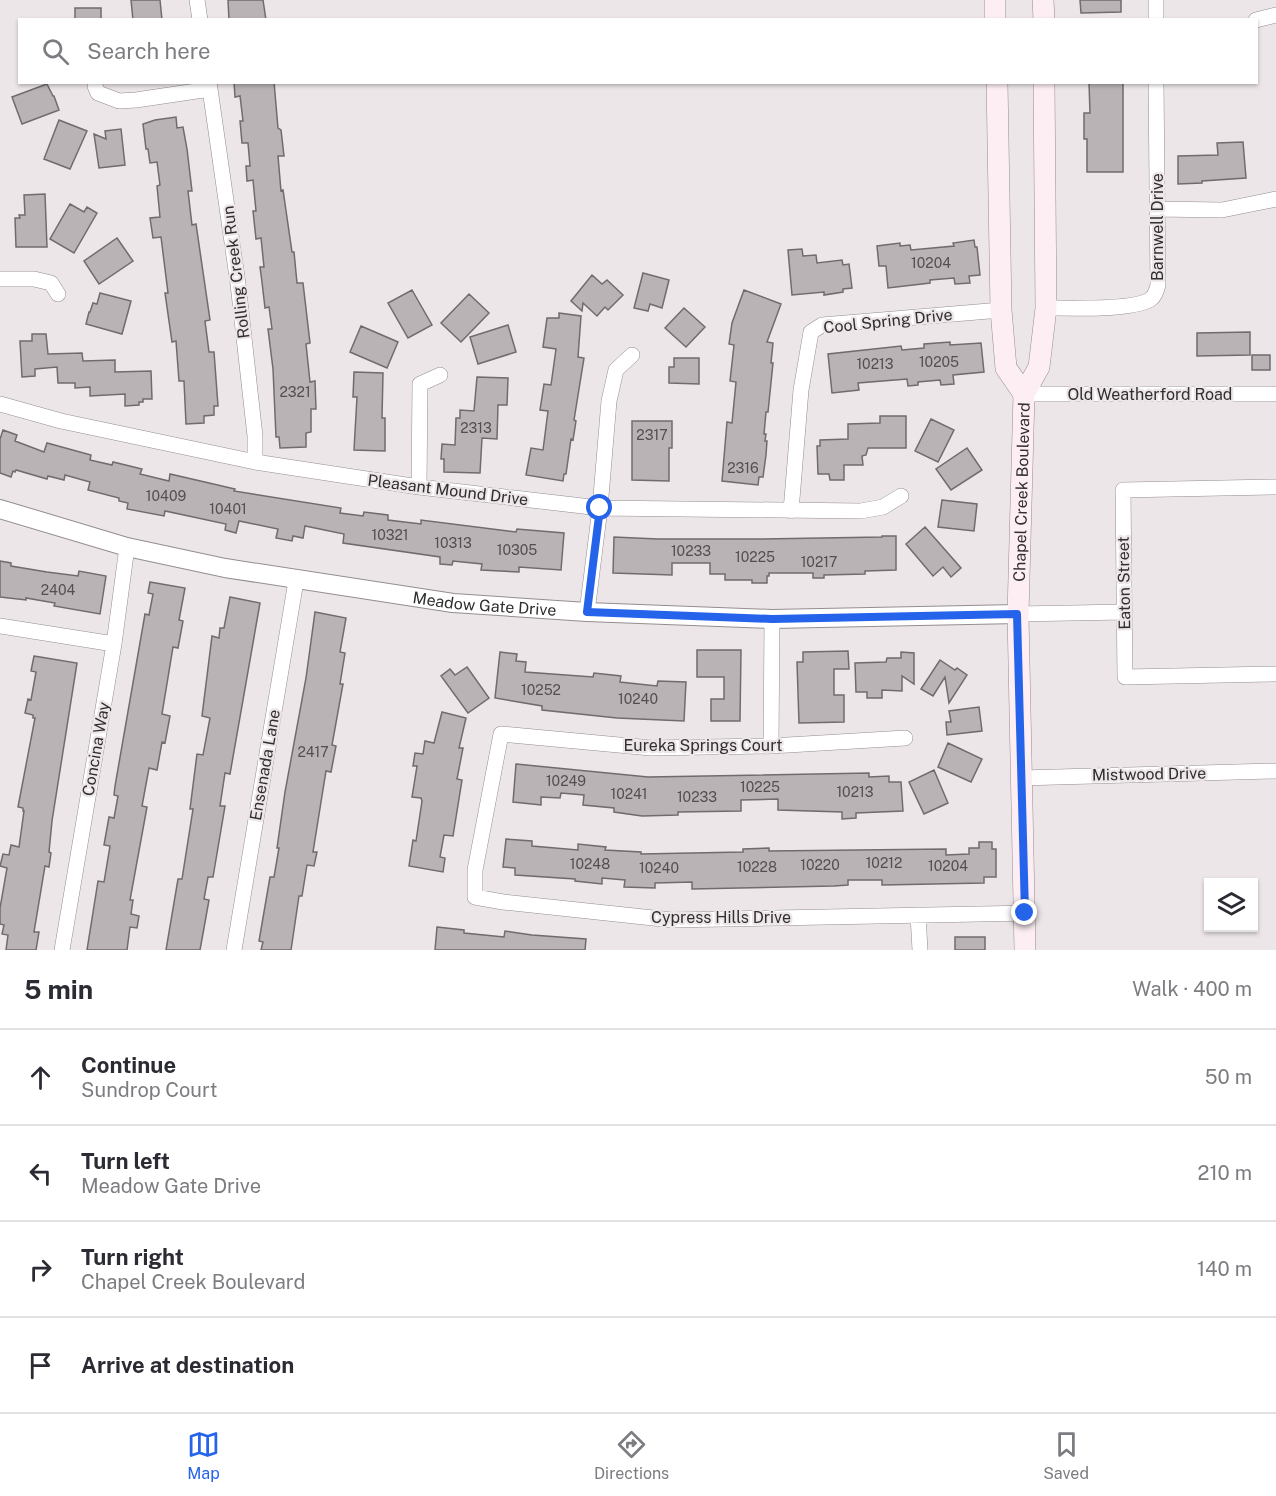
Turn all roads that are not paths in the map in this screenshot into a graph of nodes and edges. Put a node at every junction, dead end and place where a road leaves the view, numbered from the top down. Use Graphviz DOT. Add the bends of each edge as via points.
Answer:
graph roads {
  1 [pos="197,0"];
  2 [pos="995,0"];
  3 [pos="1043,0"];
  4 [pos="1155,0"];
  5 [pos="1276,15"];
  6 [pos="200,18"];
  7 [pos="996,18"];
  8 [pos="1044,18"];
  9 [pos="1156,18"];
  10 [pos="1258,20"];
  11 [pos="997,84"];
  12 [pos="1044,84"];
  13 [pos="1156,84"];
  14 [pos="95,86"];
  15 [pos="210,86"];
  16 [pos="1276,199"];
  17 [pos="1157,209"];
  18 [pos="0,279"];
  19 [pos="58,294"];
  20 [pos="1046,308"];
  21 [pos="1001,310"];
  22 [pos="633,355"];
  23 [pos="440,375"];
  24 [pos="1024,394"];
  25 [pos="1276,394"];
  26 [pos="0,404"];
  27 [pos="255,462"];
  28 [pos="419,487"];
  29 [pos="1276,488"];
  30 [pos="901,496"];
  31 [pos="600,508"];
  32 [pos="0,509"];
  33 [pos="791,511"];
  34 [pos="127,547"];
  35 [pos="296,581"];
  36 [pos="587,612"];
  37 [pos="1124,612"];
  38 [pos="1017,614"];
  39 [pos="772,619"];
  40 [pos="0,626"];
  41 [pos="114,644"];
  42 [pos="1276,674"];
  43 [pos="501,734"];
  44 [pos="905,738"];
  45 [pos="771,746"];
  46 [pos="1276,771"];
  47 [pos="1022,778"];
  48 [pos="1025,913"];
  49 [pos="918,915"];
  50 [pos="62,950"];
  51 [pos="234,950"];
  52 [pos="920,950"];
  53 [pos="1025,950"];
  1 -- 6 [label="street"];
  2 -- 7 [label="main road"];
  3 -- 8 [label="main road"];
  4 -- 9 [label="street"];
  5 -- 10 [label="street"];
  11 -- 21 [label="main road, Chapel Creek Boulevard"];
  12 -- 20 [label="main road, Chapel Creek Boulevard"];
  13 -- 17 [label="street, Barnwell Drive"];
  14 -- 15 [label="street" via="98,93 119,101"];
  15 -- 27 [label="street, Rolling Creek Run" via="238,284"];
  16 -- 17 [label="street" via="1222,210"];
  17 -- 20 [label="street, Barnwell Drive" via="1158,285 1153,297 1128,306"];
  18 -- 19 [label="street" via="51,283"];
  20 -- 24 [label="main road, Chapel Creek Boulevard" via="1039,367"];
  21 -- 24 [label="main road, Chapel Creek Boulevard" via="1006,368"];
  21 -- 33 [label="street, Cool Spring Drive" via="822,325 814,329 801,390"];
  22 -- 31 [label="street" via="616,370 609,401"];
  23 -- 28 [label="street" via="420,384"];
  24 -- 25 [label="street, Old Weatherford Road"];
  24 -- 38 [label="main road, Chapel Creek Boulevard"];
  26 -- 27 [label="street, Pleasant Mound Drive" via="61,421"];
  27 -- 28 [label="street, Pleasant Mound Drive"];
  28 -- 31 [label="street, Pleasant Mound Drive"];
  29 -- 37 [label="street, Eaton Street" via="1123,490"];
  30 -- 33 [label="street, Pleasant Mound Drive" via="883,507"];
  31 -- 33 [label="street, Pleasant Mound Drive"];
  31 -- 36 [label="street"];
  32 -- 34 [label="street, Meadow Gate Drive"];
  34 -- 35 [label="street, Meadow Gate Drive"];
  34 -- 41 [label="street, Concina Way"];
  35 -- 36 [label="street, Meadow Gate Drive" via="453,603"];
  35 -- 51 [label="street, Ensenada Lane"];
  36 -- 39 [label="street, Meadow Gate Drive"];
  37 -- 38 [label="street, Meadow Gate Drive"];
  37 -- 42 [label="street, Eaton Street" via="1125,677"];
  38 -- 39 [label="street, Meadow Gate Drive"];
  38 -- 47 [label="main road, Chapel Creek Boulevard"];
  39 -- 45 [label="street"];
  40 -- 41 [label="street"];
  41 -- 50 [label="street, Concina Way"];
  43 -- 45 [label="street, Eureka Springs Court" via="651,748"];
  43 -- 49 [label="street, Cypress Hills Drive" via="475,870 475,897 672,920"];
  44 -- 45 [label="street, Eureka Springs Court"];
  46 -- 47 [label="street, Mistwood Drive"];
  47 -- 48 [label="main road, Chapel Creek Boulevard"];
  48 -- 49 [label="street, Cypress Hills Drive"];
  48 -- 53 [label="main road, Chapel Creek Boulevard"];
  49 -- 52 [label="street"];
}
